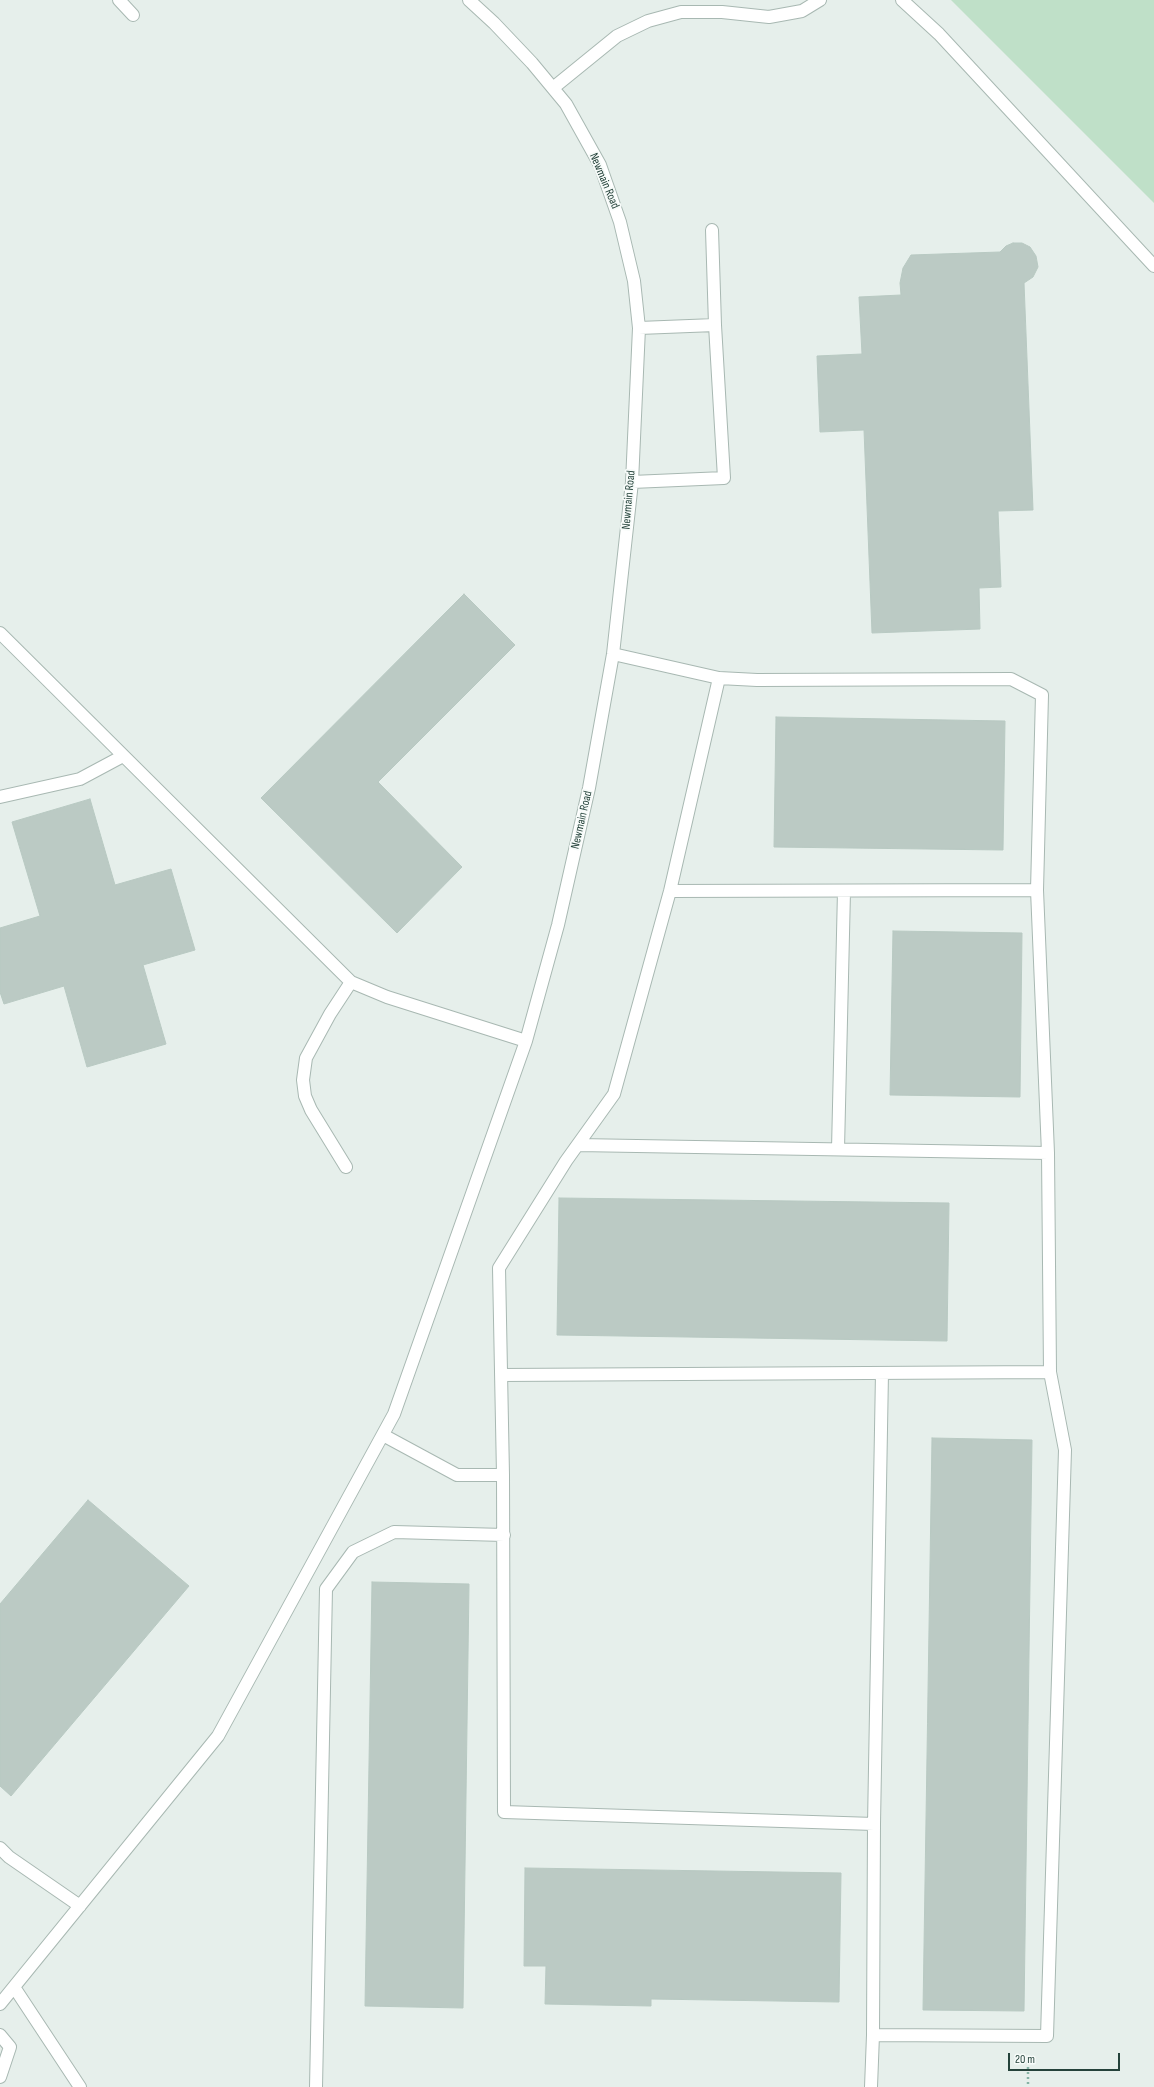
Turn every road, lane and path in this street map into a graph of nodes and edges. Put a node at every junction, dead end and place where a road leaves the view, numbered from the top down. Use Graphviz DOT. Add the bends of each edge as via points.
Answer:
graph roads {
  1 [pos="119,0"];
  2 [pos="469,0"];
  3 [pos="820,0"];
  4 [pos="902,0"];
  5 [pos="133,15"];
  6 [pos="553,88"];
  7 [pos="712,230"];
  8 [pos="1154,266"];
  9 [pos="715,325"];
  10 [pos="639,328"];
  11 [pos="632,482"];
  12 [pos="0,634"];
  13 [pos="613,654"];
  14 [pos="719,678"];
  15 [pos="123,756"];
  16 [pos="0,797"];
  17 [pos="1037,890"];
  18 [pos="670,891"];
  19 [pos="844,891"];
  20 [pos="351,982"];
  21 [pos="526,1041"];
  22 [pos="578,1145"];
  23 [pos="838,1149"];
  24 [pos="1048,1153"];
  25 [pos="346,1167"];
  26 [pos="1050,1372"];
  27 [pos="882,1373"];
  28 [pos="501,1375"];
  29 [pos="383,1435"];
  30 [pos="503,1475"];
  31 [pos="504,1535"];
  32 [pos="874,1824"];
  33 [pos="0,1848"];
  34 [pos="80,1906"];
  35 [pos="14,1987"];
  36 [pos="0,2004"];
  37 [pos="0,2035"];
  38 [pos="873,2035"];
  39 [pos="0,2077"];
  40 [pos="80,2087"];
  41 [pos="316,2087"];
  42 [pos="871,2087"];
  1 -- 5 [label="lane"];
  2 -- 6 [label="lane, Newmain Road" via="521,51"];
  3 -- 6 [label="lane" via="802,11 769,17 722,12 682,12 648,21 617,36"];
  4 -- 8 [label="lane" via="944,40"];
  6 -- 10 [label="lane, Newmain Road" via="566,104 600,165 620,222 634,281"];
  7 -- 9 [label="lane"];
  9 -- 10 [label="lane"];
  9 -- 11 [label="lane" via="724,478"];
  10 -- 11 [label="lane, Newmain Road"];
  11 -- 13 [label="lane, Newmain Road"];
  12 -- 15 [label="lane"];
  13 -- 14 [label="lane"];
  13 -- 21 [label="lane, Newmain Road" via="589,788 558,925"];
  14 -- 17 [label="lane" via="1011,679 1042,695"];
  14 -- 18 [label="lane"];
  15 -- 16 [label="lane" via="80,779"];
  15 -- 20 [label="lane"];
  17 -- 19 [label="lane"];
  17 -- 24 [label="lane"];
  18 -- 19 [label="lane"];
  18 -- 22 [label="lane" via="614,1094"];
  19 -- 23 [label="lane"];
  20 -- 21 [label="lane" via="386,997"];
  20 -- 25 [label="lane" via="306,1058 303,1080 305,1096 311,1110"];
  21 -- 29 [label="lane, Newmain Road" via="394,1414"];
  22 -- 23 [label="lane"];
  22 -- 28 [label="lane" via="499,1268"];
  23 -- 24 [label="lane"];
  24 -- 26 [label="lane"];
  26 -- 27 [label="lane"];
  26 -- 38 [label="lane" via="1065,1450 1047,2036"];
  27 -- 28 [label="lane"];
  27 -- 32 [label="lane"];
  28 -- 30 [label="lane"];
  29 -- 30 [label="lane" via="457,1475"];
  29 -- 34 [label="lane, Newmain Road" via="218,1736"];
  30 -- 31 [label="lane"];
  31 -- 32 [label="lane" via="504,1812"];
  31 -- 41 [label="lane" via="394,1532 353,1552 326,1589"];
  32 -- 38 [label="lane"];
  33 -- 34 [label="lane" via="9,1857"];
  34 -- 35 [label="lane, Newmain Road"];
  35 -- 36 [label="lane, Newmain Road"];
  35 -- 40 [label="lane"];
  37 -- 39 [label="lane" via="10,2047"];
  38 -- 42 [label="lane"];
}
